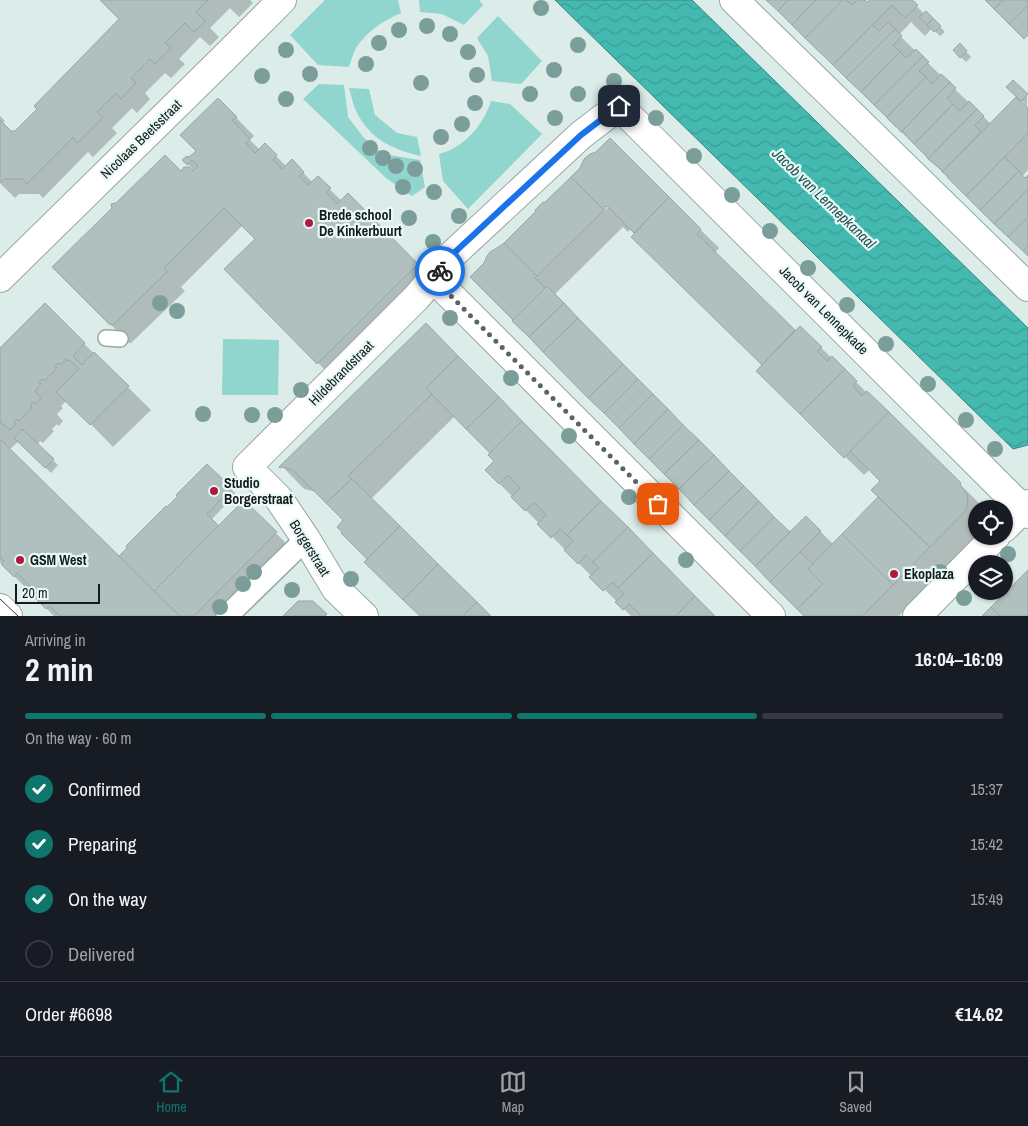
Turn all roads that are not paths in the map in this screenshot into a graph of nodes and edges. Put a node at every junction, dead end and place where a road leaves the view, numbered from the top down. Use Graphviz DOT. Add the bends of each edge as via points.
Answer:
graph roads {
  1 [pos="282,0"];
  2 [pos="734,0"];
  3 [pos="619,106"];
  4 [pos="11,250"];
  5 [pos="0,278"];
  6 [pos="433,278"];
  7 [pos="1028,287"];
  8 [pos="245,460"];
  9 [pos="1026,509"];
  10 [pos="1013,520"];
  11 [pos="306,539"];
  12 [pos="987,545"];
  13 [pos="0,608"];
  14 [pos="8,616"];
  15 [pos="227,616"];
  16 [pos="364,616"];
  17 [pos="771,616"];
  18 [pos="917,616"];
  1 -- 4 [label="street, Nicolaas Beetsstraat" via="220,62"];
  2 -- 7 [label="street"];
  3 -- 6 [label="street, Hildebrandstraat" via="581,135 461,246"];
  3 -- 9 [label="street, Jacob van Lennepkade"];
  4 -- 5 [label="street, Nicolaas Beetsstraat"];
  6 -- 8 [label="street, Hildebrandstraat" via="410,304"];
  6 -- 17 [label="street"];
  8 -- 11 [label="street, Borgerstraat" via="279,499"];
  9 -- 10 [label="street"];
  11 -- 15 [label="street"];
  11 -- 16 [label="street, Borgerstraat" via="336,589"];
  12 -- 18 [label="street"];
  13 -- 14 [label="street"];
}
